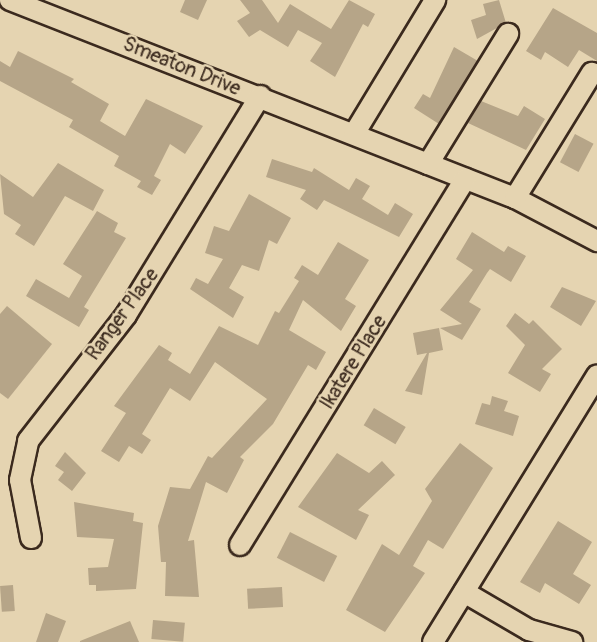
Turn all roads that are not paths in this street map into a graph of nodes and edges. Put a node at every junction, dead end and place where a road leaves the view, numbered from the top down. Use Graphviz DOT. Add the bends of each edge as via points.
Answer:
graph roads {
  1 [pos="10,0"];
  2 [pos="435,0"];
  3 [pos="508,34"];
  4 [pos="591,73"];
  5 [pos="260,96"];
  6 [pos="354,134"];
  7 [pos="428,164"];
  8 [pos="465,179"];
  9 [pos="515,198"];
  10 [pos="597,241"];
  11 [pos="597,375"];
  12 [pos="31,538"];
  13 [pos="240,545"];
  14 [pos="464,592"];
  15 [pos="433,642"];
  16 [pos="572,642"];
  1 -- 5 [label="street, Smeaton Drive"];
  2 -- 6 [label="street"];
  3 -- 7 [label="street"];
  4 -- 9 [label="street"];
  5 -- 6 [label="street, Smeaton Drive"];
  5 -- 12 [label="street, Ranger Place" via="126,315 28,441 20,480"];
  6 -- 7 [label="street, Smeaton Drive"];
  7 -- 8 [label="street, Smeaton Drive"];
  8 -- 9 [label="street, Smeaton Drive"];
  8 -- 13 [label="street, Ikatere Place"];
  9 -- 10 [label="street, Smeaton Drive"];
  11 -- 14 [label="street"];
  14 -- 15 [label="street"];
  14 -- 16 [label="street" via="529,630"];
}
